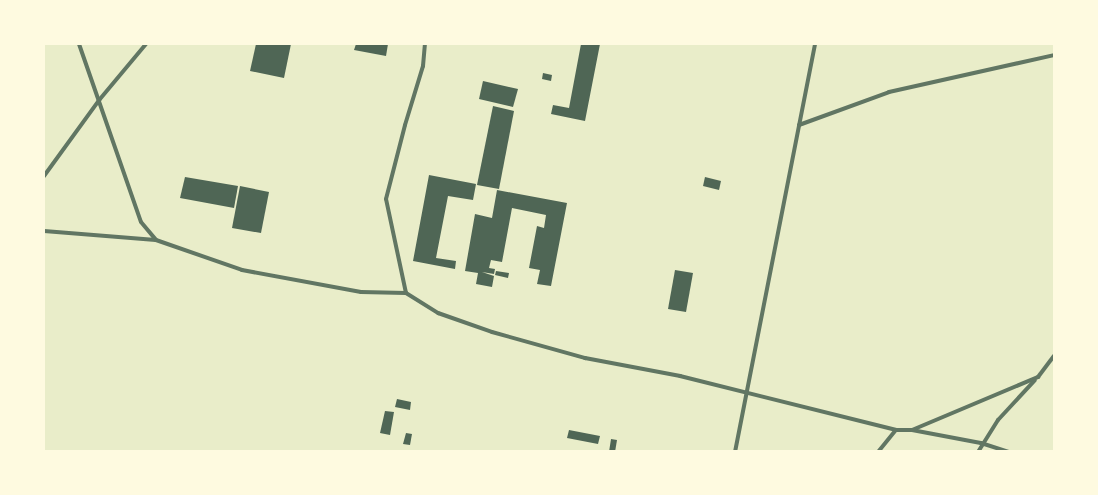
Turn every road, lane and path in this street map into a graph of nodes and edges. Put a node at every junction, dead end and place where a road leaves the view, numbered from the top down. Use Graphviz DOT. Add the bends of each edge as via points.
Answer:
graph roads {
  1 [pos="79,44"];
  2 [pos="146,44"];
  3 [pos="425,44"];
  4 [pos="815,44"];
  5 [pos="1054,55"];
  6 [pos="100,99"];
  7 [pos="799,125"];
  8 [pos="44,176"];
  9 [pos="44,231"];
  10 [pos="156,240"];
  11 [pos="406,292"];
  12 [pos="1054,356"];
  13 [pos="1038,377"];
  14 [pos="746,393"];
  15 [pos="896,430"];
  16 [pos="912,430"];
  17 [pos="981,443"];
  18 [pos="735,452"];
  19 [pos="878,452"];
  20 [pos="978,452"];
  21 [pos="1009,452"];
  1 -- 6 [label="street"];
  2 -- 6 [label="street"];
  3 -- 11 [label="street" via="423,66 386,199"];
  4 -- 7 [label="street"];
  5 -- 7 [label="street" via="889,92"];
  6 -- 8 [label="street"];
  6 -- 10 [label="street" via="141,222"];
  7 -- 14 [label="street"];
  9 -- 10 [label="street"];
  10 -- 11 [label="street" via="242,270 361,292"];
  11 -- 14 [label="street" via="438,313 492,332 585,358"];
  12 -- 13 [label="street"];
  13 -- 16 [label="street"];
  13 -- 17 [label="street"];
  14 -- 15 [label="street"];
  14 -- 18 [label="street"];
  15 -- 16 [label="street"];
  15 -- 19 [label="street"];
  16 -- 17 [label="street"];
  17 -- 20 [label="street"];
  17 -- 21 [label="street"];
}
